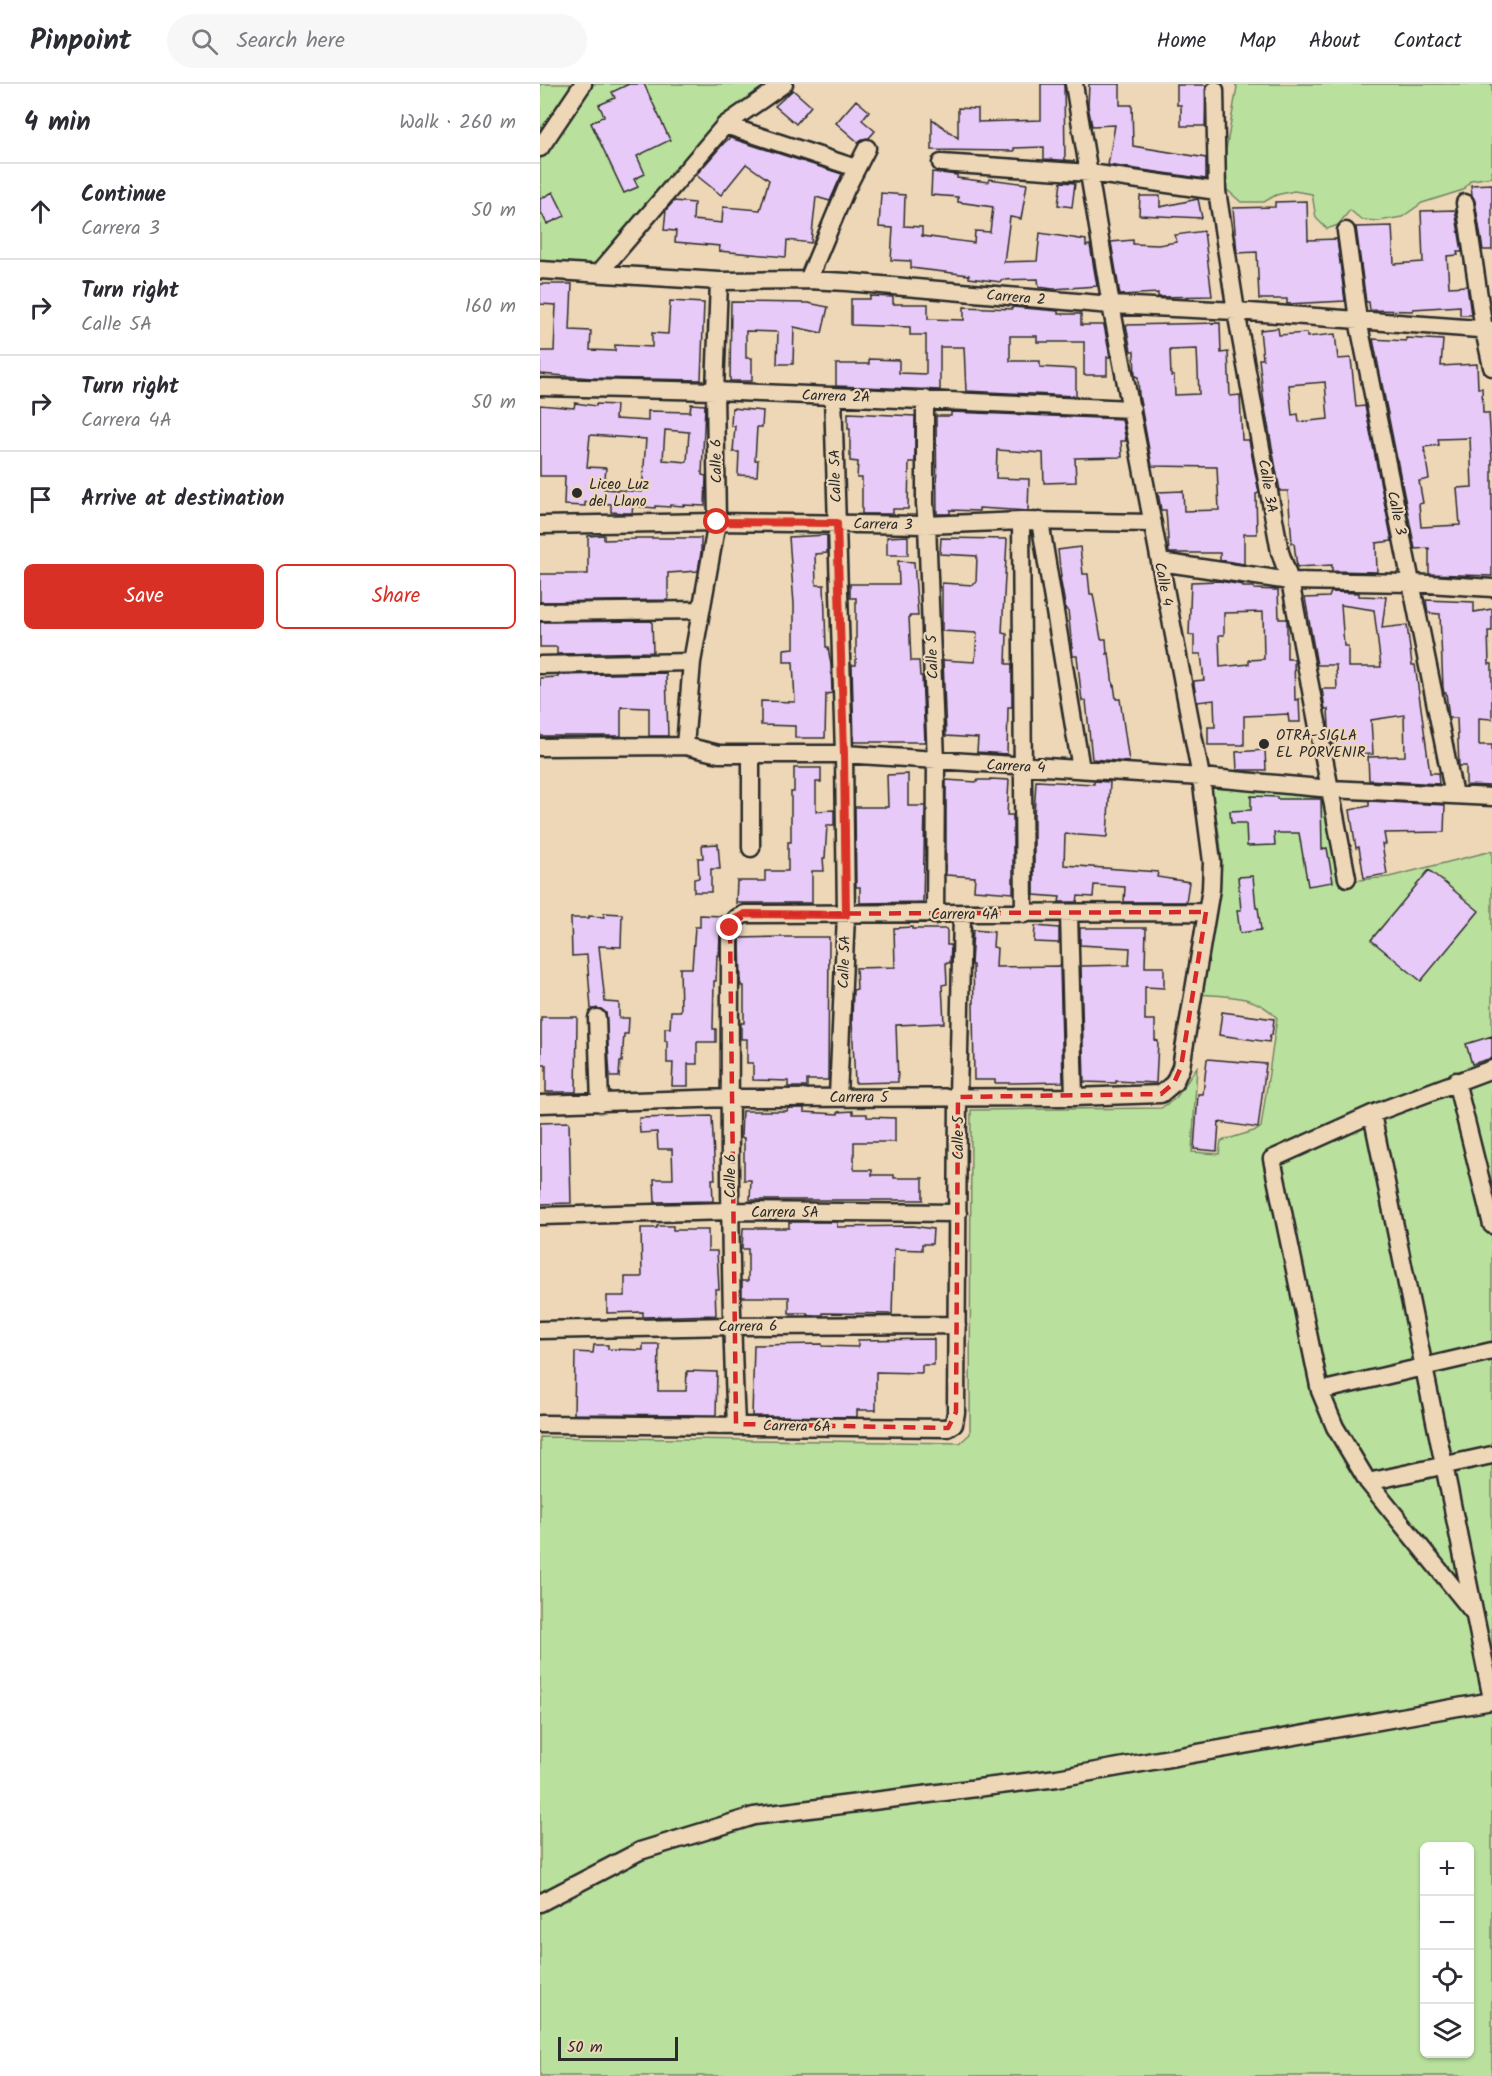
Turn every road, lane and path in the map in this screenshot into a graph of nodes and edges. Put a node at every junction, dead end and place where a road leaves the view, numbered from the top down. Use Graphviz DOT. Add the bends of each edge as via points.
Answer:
graph roads {
  1 [pos="583,84"];
  2 [pos="784,84"];
  3 [pos="1074,84"];
  4 [pos="1215,90"];
  5 [pos="725,125"];
  6 [pos="540,148"];
  7 [pos="867,148"];
  8 [pos="941,163"];
  9 [pos="856,168"];
  10 [pos="1090,173"];
  11 [pos="1217,191"];
  12 [pos="1465,203"];
  13 [pos="1346,231"];
  14 [pos="540,270"];
  15 [pos="599,273"];
  16 [pos="808,280"];
  17 [pos="719,281"];
  18 [pos="1111,304"];
  19 [pos="1236,311"];
  20 [pos="1358,320"];
  21 [pos="1488,330"];
  22 [pos="1492,367"];
  23 [pos="540,387"];
  24 [pos="715,390"];
  25 [pos="833,396"];
  26 [pos="925,399"];
  27 [pos="1132,410"];
  28 [pos="1021,521"];
  29 [pos="1040,521"];
  30 [pos="717,522"];
  31 [pos="837,523"];
  32 [pos="1153,523"];
  33 [pos="540,525"];
  34 [pos="927,525"];
  35 [pos="1160,562"];
  36 [pos="1290,581"];
  37 [pos="1412,583"];
  38 [pos="1492,588"];
  39 [pos="701,610"];
  40 [pos="540,612"];
  41 [pos="692,662"];
  42 [pos="540,665"];
  43 [pos="685,746"];
  44 [pos="540,747"];
  45 [pos="751,754"];
  46 [pos="844,754"];
  47 [pos="936,761"];
  48 [pos="1024,767"];
  49 [pos="1081,769"];
  50 [pos="1201,777"];
  51 [pos="1331,789"];
  52 [pos="1454,795"];
  53 [pos="1492,797"];
  54 [pos="752,848"];
  55 [pos="1347,878"];
  56 [pos="1206,912"];
  57 [pos="962,914"];
  58 [pos="1024,914"];
  59 [pos="1069,914"];
  60 [pos="846,915"];
  61 [pos="935,915"];
  62 [pos="730,928"];
  63 [pos="597,1018"];
  64 [pos="1492,1069"];
  65 [pos="1456,1082"];
  66 [pos="1174,1083"];
  67 [pos="838,1096"];
  68 [pos="1074,1096"];
  69 [pos="958,1097"];
  70 [pos="730,1098"];
  71 [pos="600,1103"];
  72 [pos="540,1104"];
  73 [pos="1372,1114"];
  74 [pos="730,1211"];
  75 [pos="958,1213"];
  76 [pos="540,1216"];
  77 [pos="1492,1225"];
  78 [pos="957,1325"];
  79 [pos="731,1326"];
  80 [pos="540,1330"];
  81 [pos="1492,1351"];
  82 [pos="1424,1368"];
  83 [pos="1320,1391"];
  84 [pos="540,1424"];
  85 [pos="736,1425"];
  86 [pos="1492,1455"];
  87 [pos="1444,1467"];
  88 [pos="1368,1482"];
  89 [pos="1474,1613"];
  90 [pos="1492,1700"];
  91 [pos="540,1903"];
  1 -- 6 [label="street"];
  2 -- 5 [label="street"];
  3 -- 10 [label="street, Calle 4"];
  4 -- 11 [label="street, Calle 3A"];
  5 -- 9 [label="street"];
  5 -- 15 [label="street"];
  7 -- 9 [label="street"];
  8 -- 10 [label="street"];
  9 -- 16 [label="street"];
  10 -- 11 [label="street"];
  10 -- 18 [label="street, Calle 4"];
  11 -- 19 [label="street, Calle 3A"];
  12 -- 21 [label="street"];
  13 -- 20 [label="street, Calle 3"];
  14 -- 15 [label="street, Carrera 2"];
  15 -- 17 [label="street, Carrera 2"];
  16 -- 17 [label="street, Carrera 2"];
  16 -- 18 [label="street, Carrera 2"];
  17 -- 24 [label="street, Calle 6"];
  18 -- 19 [label="street, Carrera 2"];
  18 -- 27 [label="street, Calle 4"];
  19 -- 20 [label="street, Carrera 2"];
  19 -- 36 [label="street, Calle 3A" via="1280,552"];
  20 -- 21 [label="street, Carrera 2"];
  20 -- 37 [label="street, Calle 3"];
  21 -- 22 [label="street"];
  23 -- 24 [label="street, Carrera 2A"];
  24 -- 25 [label="street, Carrera 2A"];
  24 -- 30 [label="street, Calle 6"];
  25 -- 26 [label="street, Carrera 2A"];
  25 -- 31 [label="street, Calle 5A"];
  26 -- 27 [label="street, Carrera 2A"];
  26 -- 34 [label="street, Calle 5"];
  27 -- 32 [label="street, Calle 4"];
  28 -- 29 [label="street, Carrera 3"];
  28 -- 34 [label="street, Carrera 3"];
  28 -- 48 [label="street"];
  29 -- 32 [label="street, Carrera 3"];
  29 -- 49 [label="street"];
  30 -- 31 [label="street, Carrera 3"];
  30 -- 33 [label="street, Carrera 3"];
  30 -- 39 [label="street, Calle 6"];
  31 -- 34 [label="street, Carrera 3"];
  31 -- 46 [label="street, Calle 5A"];
  32 -- 35 [label="street, Calle 4"];
  34 -- 47 [label="street, Calle 5"];
  35 -- 36 [label="street"];
  35 -- 50 [label="street, Calle 4"];
  36 -- 37 [label="street"];
  36 -- 51 [label="street, Calle 3A"];
  37 -- 38 [label="street"];
  37 -- 52 [label="street, Calle 3"];
  39 -- 40 [label="street"];
  39 -- 41 [label="street, Calle 6"];
  41 -- 42 [label="street"];
  41 -- 43 [label="street, Calle 6"];
  43 -- 44 [label="street, Carrera 4"];
  43 -- 45 [label="street, Carrera 4" via="719,754"];
  45 -- 46 [label="street, Carrera 4"];
  45 -- 54 [label="street"];
  46 -- 47 [label="street, Carrera 4"];
  46 -- 60 [label="street, Calle 5A"];
  47 -- 48 [label="street, Carrera 4"];
  47 -- 61 [label="street, Calle 5"];
  48 -- 49 [label="street, Carrera 4"];
  48 -- 58 [label="street"];
  49 -- 50 [label="street, Carrera 4"];
  50 -- 51 [label="street, Carrera 4"];
  50 -- 56 [label="street, Calle 4" via="1212,862"];
  51 -- 52 [label="street, Carrera 4"];
  51 -- 55 [label="street, Calle 3A"];
  52 -- 53 [label="street, Carrera 4"];
  56 -- 59 [label="street, Carrera 4A"];
  56 -- 66 [label="street, Calle 4" via="1181,1067"];
  57 -- 58 [label="street, Carrera 4A"];
  57 -- 61 [label="street, Carrera 4A"];
  57 -- 69 [label="street, Calle 5"];
  58 -- 59 [label="street, Carrera 4A"];
  59 -- 68 [label="street"];
  60 -- 61 [label="street, Carrera 4A"];
  60 -- 62 [label="street, Carrera 4A" via="745,914 735,919"];
  60 -- 67 [label="street, Calle 5A"];
  62 -- 70 [label="street, Calle 6"];
  63 -- 71 [label="street"];
  64 -- 65 [label="street"];
  65 -- 73 [label="street"];
  65 -- 77 [label="street"];
  66 -- 68 [label="street, Carrera 5" via="1161,1094"];
  67 -- 69 [label="street, Carrera 5"];
  67 -- 70 [label="street, Carrera 5"];
  68 -- 69 [label="street, Carrera 5"];
  69 -- 75 [label="street, Calle 5"];
  70 -- 71 [label="street, Carrera 5"];
  70 -- 74 [label="street, Calle 6"];
  71 -- 72 [label="street, Carrera 5"];
  73 -- 82 [label="street"];
  73 -- 83 [label="street" via="1272,1159"];
  74 -- 75 [label="street, Carrera 5A"];
  74 -- 76 [label="street, Carrera 5A"];
  74 -- 79 [label="street, Calle 6"];
  75 -- 78 [label="street, Calle 5"];
  78 -- 79 [label="street, Carrera 6"];
  78 -- 85 [label="street, Carrera 6A" via="956,1412 954,1424 948,1428"];
  79 -- 80 [label="street, Carrera 6"];
  79 -- 85 [label="street, Calle 6"];
  81 -- 82 [label="street"];
  82 -- 83 [label="street"];
  82 -- 87 [label="street"];
  83 -- 88 [label="street" via="1335,1427"];
  84 -- 85 [label="street, Carrera 6A"];
  86 -- 87 [label="street"];
  87 -- 88 [label="street"];
  87 -- 89 [label="street"];
  88 -- 89 [label="street"];
  89 -- 90 [label="street"];
  90 -- 91 [label="street" via="1057,1778 754,1816 640,1851"];
}
